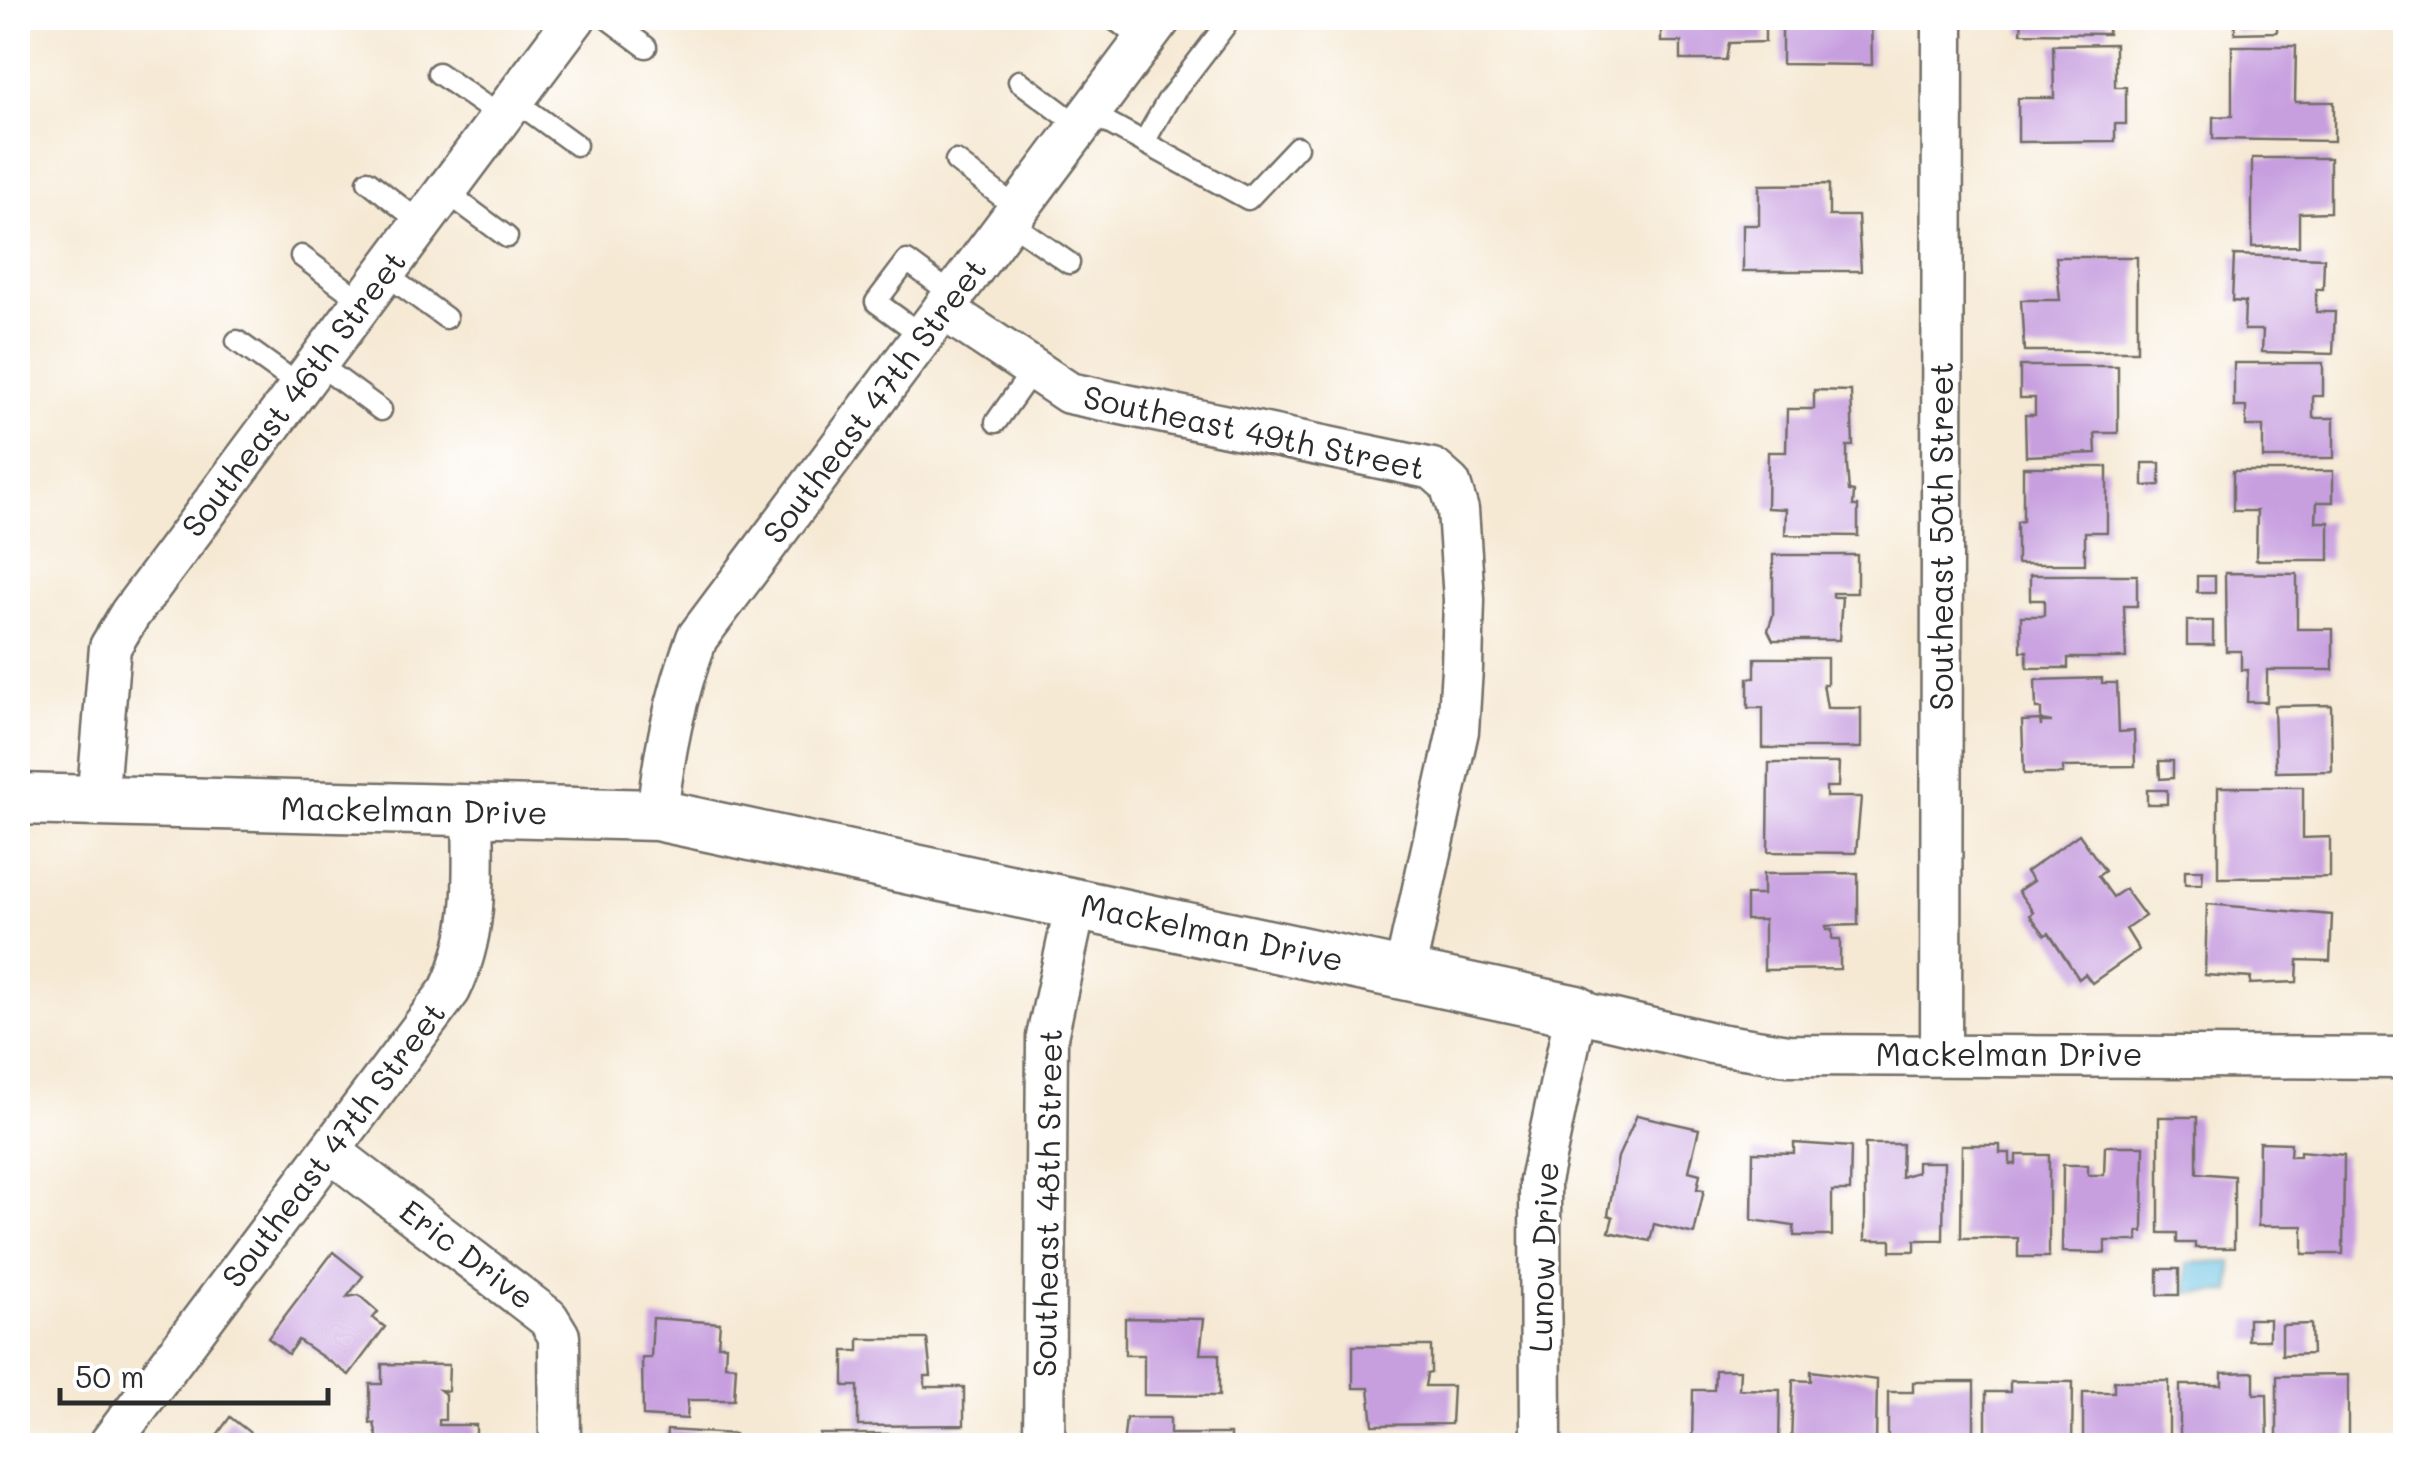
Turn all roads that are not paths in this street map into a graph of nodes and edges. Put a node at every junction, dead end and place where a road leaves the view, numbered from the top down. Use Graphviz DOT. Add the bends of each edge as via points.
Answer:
graph roads {
  1 [pos="575,18"];
  2 [pos="607,18"];
  3 [pos="1112,18"];
  4 [pos="1231,18"];
  5 [pos="1942,18"];
  6 [pos="1153,29"];
  7 [pos="646,47"];
  8 [pos="438,73"];
  9 [pos="1019,81"];
  10 [pos="507,108"];
  11 [pos="1087,121"];
  12 [pos="1144,142"];
  13 [pos="576,145"];
  14 [pos="1297,147"];
  15 [pos="956,161"];
  16 [pos="368,181"];
  17 [pos="433,207"];
  18 [pos="1014,216"];
  19 [pos="507,237"];
  20 [pos="301,256"];
  21 [pos="1069,264"];
  22 [pos="373,287"];
  23 [pos="940,314"];
  24 [pos="446,318"];
  25 [pos="238,341"];
  26 [pos="1032,371"];
  27 [pos="308,374"];
  28 [pos="380,410"];
  29 [pos="996,422"];
  30 [pos="18,799"];
  31 [pos="98,804"];
  32 [pos="473,812"];
  33 [pos="657,814"];
  34 [pos="1076,904"];
  35 [pos="1404,974"];
  36 [pos="1576,1011"];
  37 [pos="1941,1054"];
  38 [pos="2406,1058"];
  39 [pos="330,1151"];
  40 [pos="108,1446"];
  41 [pos="560,1446"];
  42 [pos="1044,1446"];
  43 [pos="1540,1446"];
  1 -- 10 [label="street, Southeast 46th Street"];
  2 -- 7 [label="lane"];
  3 -- 6 [label="lane"];
  4 -- 12 [label="lane"];
  5 -- 37 [label="street, Southeast 50th Street"];
  6 -- 11 [label="street, Southeast 47th Street"];
  8 -- 10 [label="lane"];
  9 -- 11 [label="lane"];
  10 -- 13 [label="lane"];
  10 -- 17 [label="street, Southeast 46th Street"];
  11 -- 12 [label="lane"];
  11 -- 18 [label="street, Southeast 47th Street"];
  12 -- 14 [label="lane" via="1248,198"];
  15 -- 18 [label="lane"];
  16 -- 17 [label="lane"];
  17 -- 19 [label="lane"];
  17 -- 22 [label="street, Southeast 46th Street"];
  18 -- 21 [label="lane"];
  18 -- 23 [label="street, Southeast 47th Street"];
  20 -- 22 [label="lane"];
  22 -- 24 [label="lane"];
  22 -- 27 [label="street, Southeast 46th Street"];
  23 -- 26 [label="street, Southeast 49th Street"];
  23 -- 33 [label="street, Southeast 47th Street" via="697,638 664,746"];
  25 -- 27 [label="lane"];
  26 -- 29 [label="lane"];
  26 -- 35 [label="street, Southeast 49th Street" via="1108,403 1433,468 1450,484 1464,600 1458,731"];
  27 -- 28 [label="lane"];
  27 -- 31 [label="street, Southeast 46th Street" via="110,646"];
  30 -- 31 [label="street, Mackelman Drive"];
  31 -- 32 [label="street, Mackelman Drive"];
  32 -- 33 [label="street, Mackelman Drive"];
  32 -- 39 [label="street, Southeast 47th Street" via="474,912 466,958 450,990"];
  33 -- 34 [label="street, Mackelman Drive"];
  34 -- 35 [label="street, Mackelman Drive"];
  34 -- 42 [label="street, Southeast 48th Street" via="1047,1036"];
  35 -- 36 [label="street, Mackelman Drive"];
  36 -- 37 [label="street, Mackelman Drive" via="1788,1054"];
  36 -- 43 [label="street, Lunow Drive" via="1540,1181"];
  37 -- 38 [label="street, Mackelman Drive"];
  39 -- 40 [label="street, Southeast 47th Street"];
  39 -- 41 [label="street, Eric Drive" via="548,1318 559,1336"];
}
